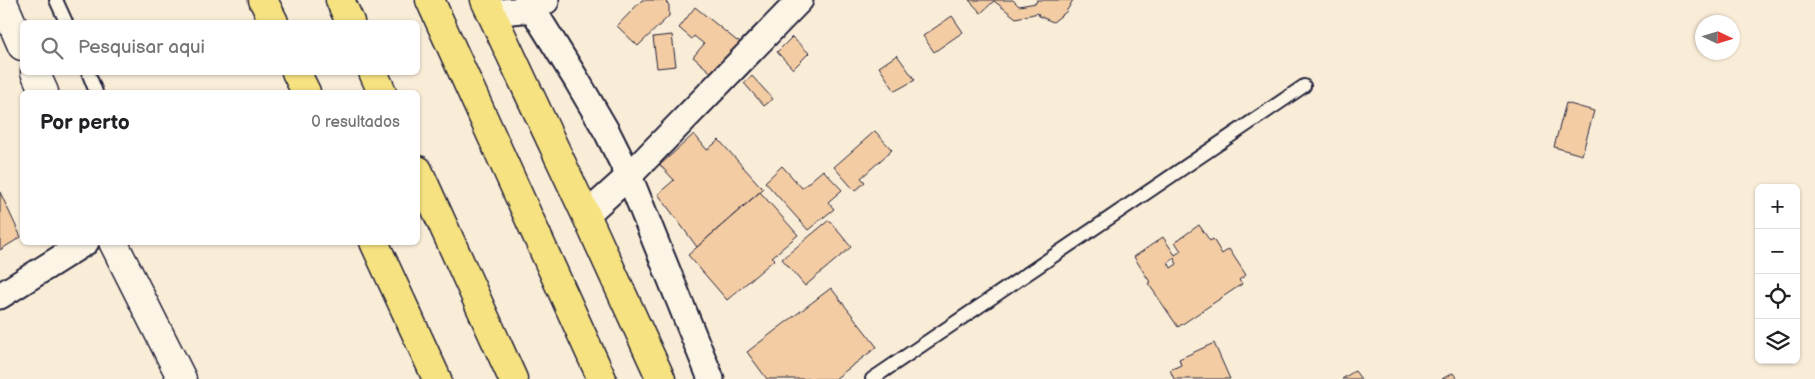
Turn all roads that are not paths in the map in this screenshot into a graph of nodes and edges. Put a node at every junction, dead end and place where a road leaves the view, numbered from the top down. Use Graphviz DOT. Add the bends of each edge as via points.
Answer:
graph roads {
  1 [pos="2,0"];
  2 [pos="56,0"];
  3 [pos="263,0"];
  4 [pos="340,0"];
  5 [pos="430,0"];
  6 [pos="800,0"];
  7 [pos="536,3"];
  8 [pos="488,6"];
  9 [pos="65,20"];
  10 [pos="273,20"];
  11 [pos="349,20"];
  12 [pos="20,41"];
  13 [pos="36,75"];
  14 [pos="89,75"];
  15 [pos="298,75"];
  16 [pos="374,75"];
  17 [pos="1304,86"];
  18 [pos="43,90"];
  19 [pos="95,90"];
  20 [pos="305,90"];
  21 [pos="381,90"];
  22 [pos="420,174"];
  23 [pos="629,176"];
  24 [pos="586,215"];
  25 [pos="81,245"];
  26 [pos="115,245"];
  27 [pos="375,245"];
  28 [pos="0,296"];
  29 [pos="182,379"];
  30 [pos="437,379"];
  31 [pos="513,379"];
  32 [pos="602,379"];
  33 [pos="661,379"];
  34 [pos="711,379"];
  35 [pos="872,379"];
  1 -- 12 [label="street"];
  2 -- 9 [label="lane"];
  3 -- 10 [label="main road"];
  4 -- 11 [label="main road"];
  5 -- 32 [label="main road"];
  6 -- 23 [label="street"];
  7 -- 8 [label="street"];
  7 -- 23 [label="street"];
  8 -- 24 [label="main road"];
  13 -- 18 [label="street"];
  14 -- 19 [label="lane"];
  15 -- 20 [label="main road"];
  16 -- 21 [label="main road"];
  17 -- 35 [label="lane"];
  22 -- 31 [label="main road"];
  23 -- 24 [label="street"];
  23 -- 34 [label="street"];
  24 -- 33 [label="main road"];
  25 -- 28 [label="street"];
  26 -- 29 [label="street"];
  27 -- 30 [label="main road"];
}
